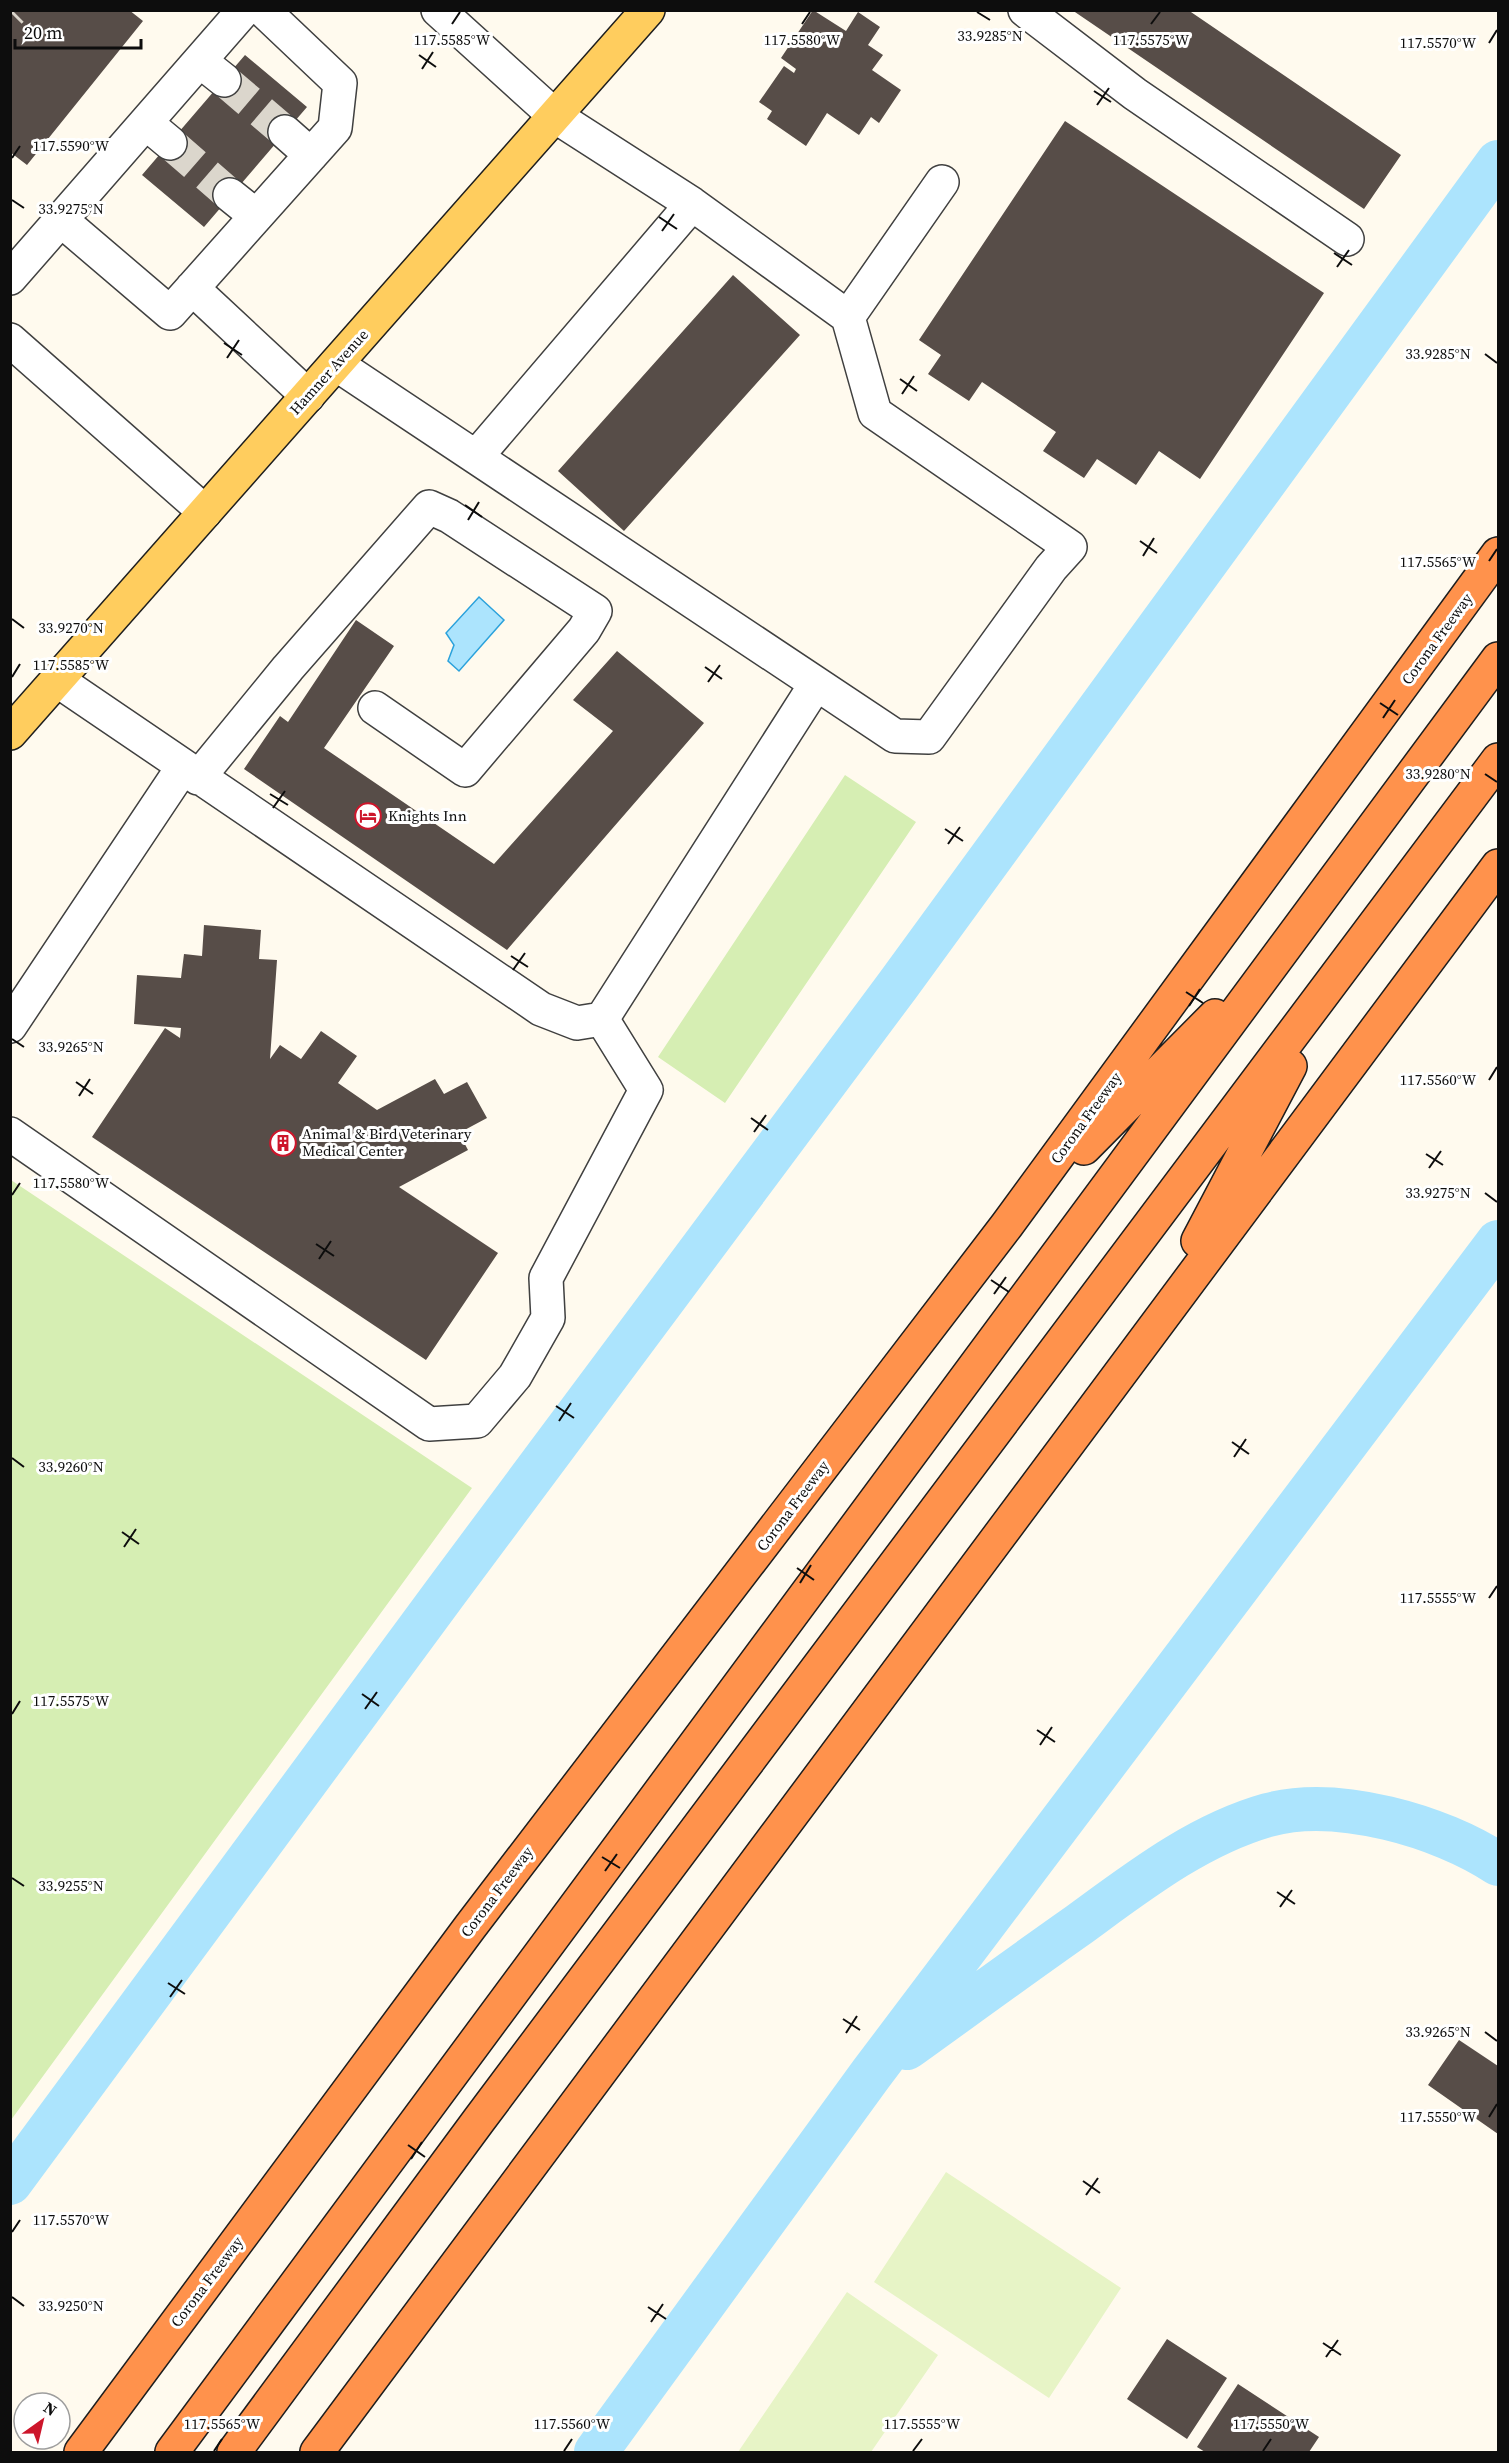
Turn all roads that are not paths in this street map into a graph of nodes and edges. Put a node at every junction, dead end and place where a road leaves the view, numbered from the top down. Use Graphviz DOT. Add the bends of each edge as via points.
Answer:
graph roads {
  1 [pos="244,10"];
  2 [pos="263,10"];
  3 [pos="438,10"];
  4 [pos="648,10"];
  5 [pos="1025,10"];
  6 [pos="555,116"];
  7 [pos="285,132"];
  8 [pos="311,155"];
  9 [pos="942,182"];
  10 [pos="230,195"];
  11 [pos="692,204"];
  12 [pos="256,216"];
  13 [pos="61,220"];
  14 [pos="1347,239"];
  15 [pos="16,260"];
  16 [pos="192,288"];
  17 [pos="848,317"];
  18 [pos="10,340"];
  19 [pos="336,364"];
  20 [pos="308,396"];
  21 [pos="476,457"];
  22 [pos="205,512"];
  23 [pos="1498,554"];
  24 [pos="1498,659"];
  25 [pos="57,680"];
  26 [pos="816,684"];
  27 [pos="375,708"];
  28 [pos="10,733"];
  29 [pos="1498,760"];
  30 [pos="191,773"];
  31 [pos="1498,866"];
  32 [pos="1297,934"];
  33 [pos="1339,974"];
  34 [pos="602,1019"];
  35 [pos="10,1026"];
  36 [pos="10,1134"];
  37 [pos="1007,1225"];
  38 [pos="1149,1332"];
  39 [pos="81,2452"];
  40 [pos="172,2452"];
  41 [pos="234,2452"];
  42 [pos="317,2452"];
  1 -- 13 [label="street" via="212,70 158,133"];
  2 -- 8 [label="street" via="340,83 335,128"];
  3 -- 6 [label="street"];
  4 -- 6 [label="main road, Hamner Avenue"];
  5 -- 14 [label="street" via="1135,94"];
  6 -- 11 [label="street"];
  6 -- 19 [label="main road, Hamner Avenue"];
  7 -- 8 [label="street"];
  8 -- 12 [label="street"];
  9 -- 17 [label="street"];
  10 -- 12 [label="street"];
  11 -- 17 [label="street"];
  11 -- 21 [label="street"];
  12 -- 16 [label="street"];
  13 -- 15 [label="street"];
  13 -- 16 [label="street" via="170,313"];
  16 -- 20 [label="street"];
  17 -- 26 [label="street" via="875,413 1070,547 929,737 895,736"];
  18 -- 22 [label="street"];
  19 -- 20 [label="main road, Hamner Avenue"];
  19 -- 21 [label="street"];
  20 -- 22 [label="main road, Hamner Avenue"];
  21 -- 26 [label="street"];
  22 -- 25 [label="main road, Hamner Avenue"];
  23 -- 37 [label="highway, Corona Freeway"];
  24 -- 32 [label="highway"];
  25 -- 28 [label="main road, Hamner Avenue"];
  25 -- 30 [label="street"];
  26 -- 34 [label="street"];
  27 -- 30 [label="street" via="465,770 584,630 595,611 429,507"];
  29 -- 33 [label="highway"];
  30 -- 34 [label="street" via="541,1009 578,1023"];
  30 -- 35 [label="street"];
  31 -- 38 [label="highway"];
  32 -- 37 [label="highway"];
  32 -- 40 [label="highway"];
  33 -- 38 [label="highway"];
  33 -- 41 [label="highway"];
  34 -- 36 [label="street" via="646,1090 546,1278 548,1318 515,1376 477,1421 429,1424"];
  37 -- 39 [label="highway, Corona Freeway" via="470,1928"];
  38 -- 42 [label="highway"];
}
